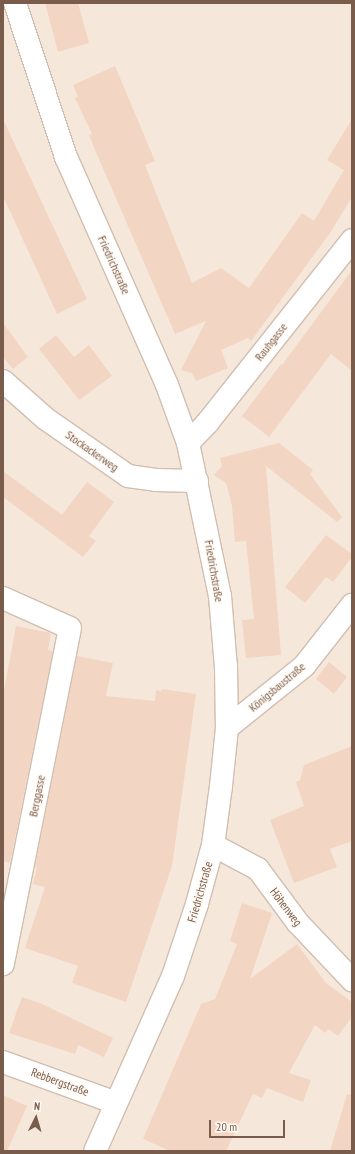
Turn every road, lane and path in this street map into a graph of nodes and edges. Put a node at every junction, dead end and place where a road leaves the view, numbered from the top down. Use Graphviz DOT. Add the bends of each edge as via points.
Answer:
graph roads {
  1 [pos="15,3"];
  2 [pos="352,240"];
  3 [pos="3,381"];
  4 [pos="188,443"];
  5 [pos="197,481"];
  6 [pos="3,598"];
  7 [pos="352,605"];
  8 [pos="227,728"];
  9 [pos="213,845"];
  10 [pos="3,964"];
  11 [pos="352,980"];
  12 [pos="3,1062"];
  13 [pos="116,1103"];
  14 [pos="95,1151"];
  1 -- 4 [label="street, Friedrichstraße" via="66,157 167,385"];
  2 -- 4 [label="street, Rauhgasse" via="208,422"];
  3 -- 5 [label="street, Stockackerweg" via="46,419 128,476"];
  4 -- 5 [label="street, Friedrichstraße"];
  5 -- 8 [label="street, Friedrichstraße" via="220,596 226,667"];
  6 -- 10 [label="street, Berggasse" via="70,628"];
  7 -- 8 [label="street, Königsbaustraße" via="304,666"];
  8 -- 9 [label="street, Friedrichstraße"];
  9 -- 11 [label="street, Höhenweg" via="258,869 298,923"];
  9 -- 13 [label="street, Friedrichstraße" via="173,976"];
  12 -- 13 [label="street, Rebbergstraße"];
  13 -- 14 [label="street, Friedrichstraße"];
}
